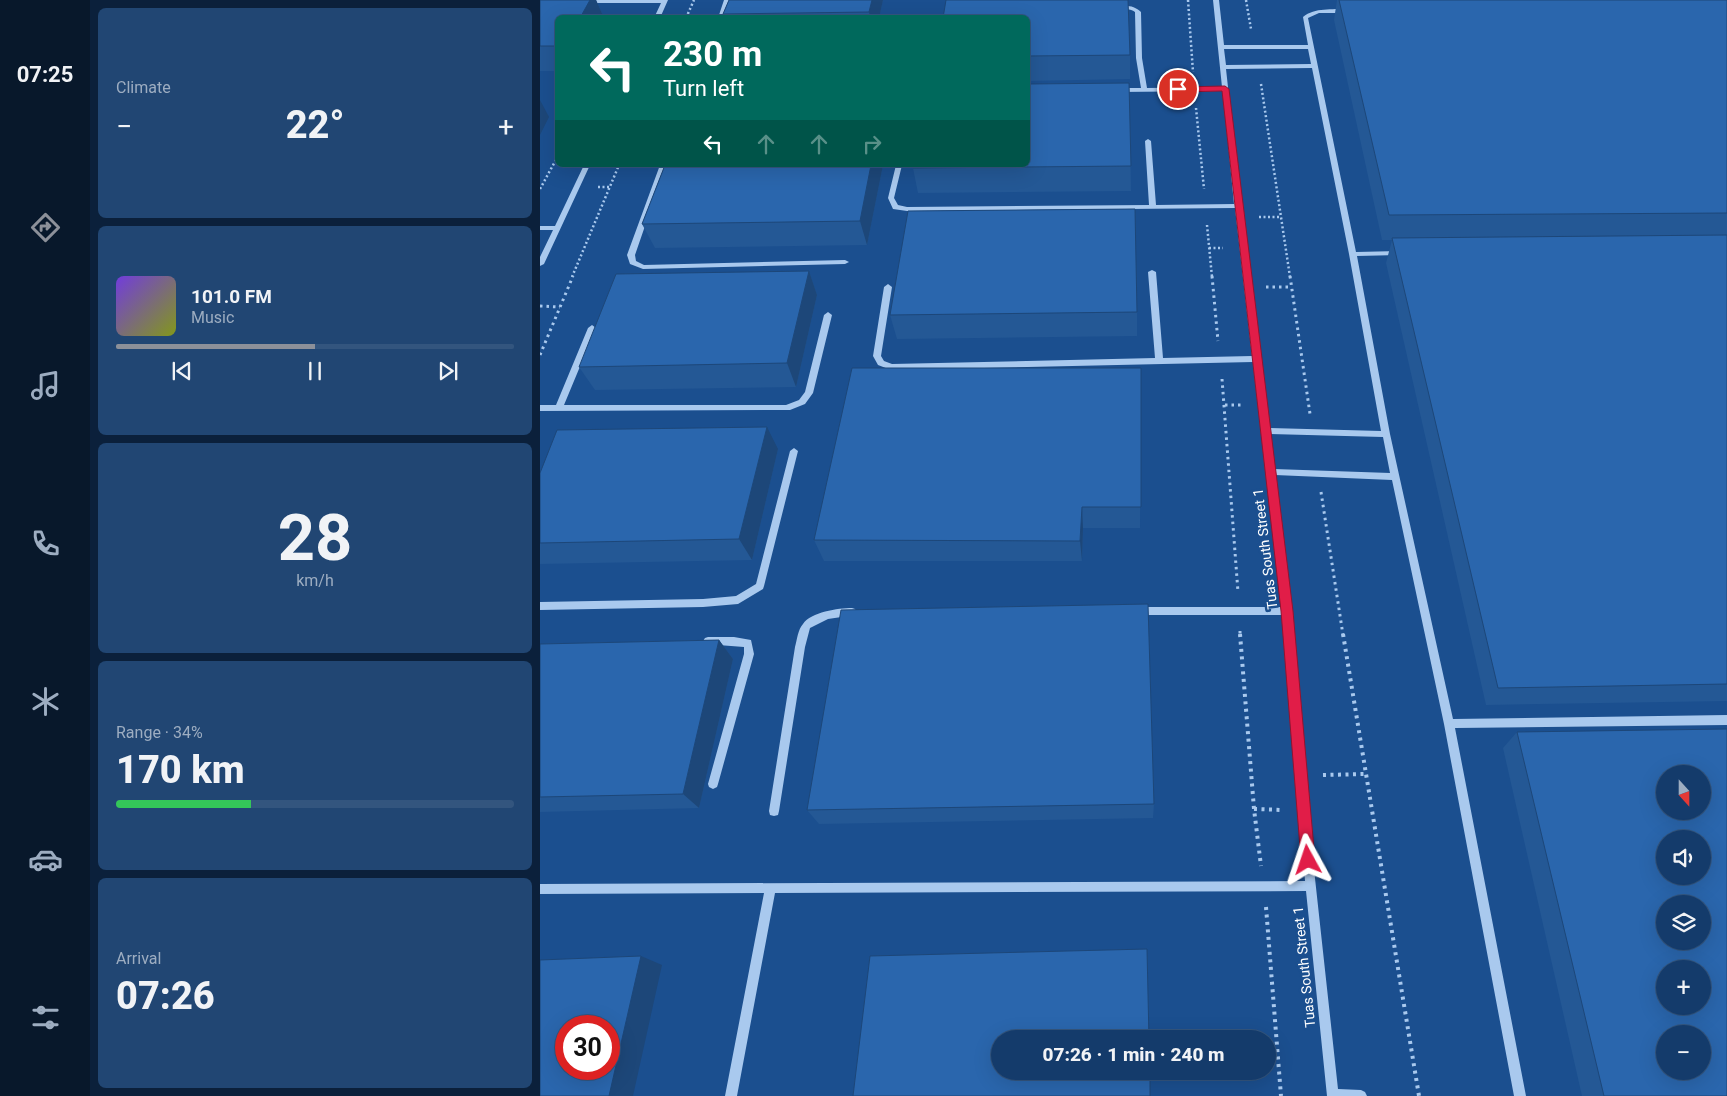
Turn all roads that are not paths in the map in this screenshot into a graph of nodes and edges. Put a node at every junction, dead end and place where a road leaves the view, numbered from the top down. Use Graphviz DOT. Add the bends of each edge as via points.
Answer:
graph roads {
  1 [pos="665,0"];
  2 [pos="727,0"];
  3 [pos="1216,0"];
  4 [pos="577,1"];
  5 [pos="1111,8"];
  6 [pos="1351,11"];
  7 [pos="658,15"];
  8 [pos="722,15"];
  9 [pos="1221,47"];
  10 [pos="1311,47"];
  11 [pos="1314,66"];
  12 [pos="1223,67"];
  13 [pos="1225,89"];
  14 [pos="1115,90"];
  15 [pos="1144,90"];
  16 [pos="1148,141"];
  17 [pos="586,167"];
  18 [pos="662,167"];
  19 [pos="899,167"];
  20 [pos="1238,206"];
  21 [pos="1153,207"];
  22 [pos="540,228"];
  23 [pos="557,228"];
  24 [pos="1412,253"];
  25 [pos="1353,254"];
  26 [pos="845,262"];
  27 [pos="540,264"];
  28 [pos="1152,272"];
  29 [pos="888,287"];
  30 [pos="828,315"];
  31 [pos="592,328"];
  32 [pos="1257,359"];
  33 [pos="1158,361"];
  34 [pos="540,408"];
  35 [pos="559,408"];
  36 [pos="1266,432"];
  37 [pos="1386,434"];
  38 [pos="794,451"];
  39 [pos="1271,472"];
  40 [pos="1395,477"];
  41 [pos="540,606"];
  42 [pos="1130,611"];
  43 [pos="1287,611"];
  44 [pos="861,612"];
  45 [pos="696,642"];
  46 [pos="1727,720"];
  47 [pos="1449,724"];
  48 [pos="714,784"];
  49 [pos="774,811"];
  50 [pos="1311,886"];
  51 [pos="540,889"];
  52 [pos="770,889"];
  53 [pos="731,1096"];
  54 [pos="1333,1096"];
  55 [pos="1361,1096"];
  56 [pos="1520,1096"];
  1 -- 4 [label="street"];
  1 -- 7 [label="street"];
  2 -- 8 [label="street"];
  3 -- 9 [label="street, Tuas South Street 1"];
  5 -- 15 [label="street" via="1130,8 1138,12 1139,58"];
  6 -- 10 [label="street" via="1307,15"];
  9 -- 10 [label="street"];
  9 -- 12 [label="street, Tuas South Street 1"];
  10 -- 11 [label="street"];
  11 -- 12 [label="street"];
  11 -- 25 [label="street"];
  12 -- 13 [label="street, Tuas South Street 1"];
  13 -- 15 [label="street"];
  13 -- 20 [label="street, Tuas South Street 1"];
  14 -- 15 [label="street"];
  16 -- 21 [label="street"];
  17 -- 23 [label="street"];
  18 -- 26 [label="street" via="631,255 633,262 642,267"];
  19 -- 21 [label="street" via="891,198 895,207 906,209"];
  20 -- 21 [label="street"];
  20 -- 32 [label="street, Tuas South Street 1"];
  22 -- 23 [label="street"];
  23 -- 27 [label="street"];
  24 -- 25 [label="street"];
  25 -- 37 [label="street"];
  28 -- 33 [label="street"];
  29 -- 33 [label="street" via="877,356 881,363 891,367"];
  30 -- 35 [label="street" via="809,393 802,402 787,408"];
  31 -- 35 [label="street"];
  32 -- 33 [label="street"];
  32 -- 36 [label="street, Tuas South Street 1"];
  34 -- 35 [label="street"];
  36 -- 37 [label="street"];
  36 -- 39 [label="street, Tuas South Street 1"];
  37 -- 40 [label="street"];
  38 -- 41 [label="street" via="760,586 738,600"];
  39 -- 40 [label="street"];
  39 -- 43 [label="street, Tuas South Street 1"];
  40 -- 47 [label="street"];
  42 -- 43 [label="street"];
  43 -- 50 [label="street, Tuas South Street 1"];
  44 -- 49 [label="street" via="831,613 806,626"];
  45 -- 48 [label="street" via="734,641 748,643 749,648"];
  46 -- 47 [label="street"];
  47 -- 56 [label="street"];
  50 -- 52 [label="street"];
  50 -- 54 [label="street, Tuas South Street 1"];
  51 -- 52 [label="street"];
  52 -- 53 [label="street"];
  54 -- 55 [label="street"];
}
